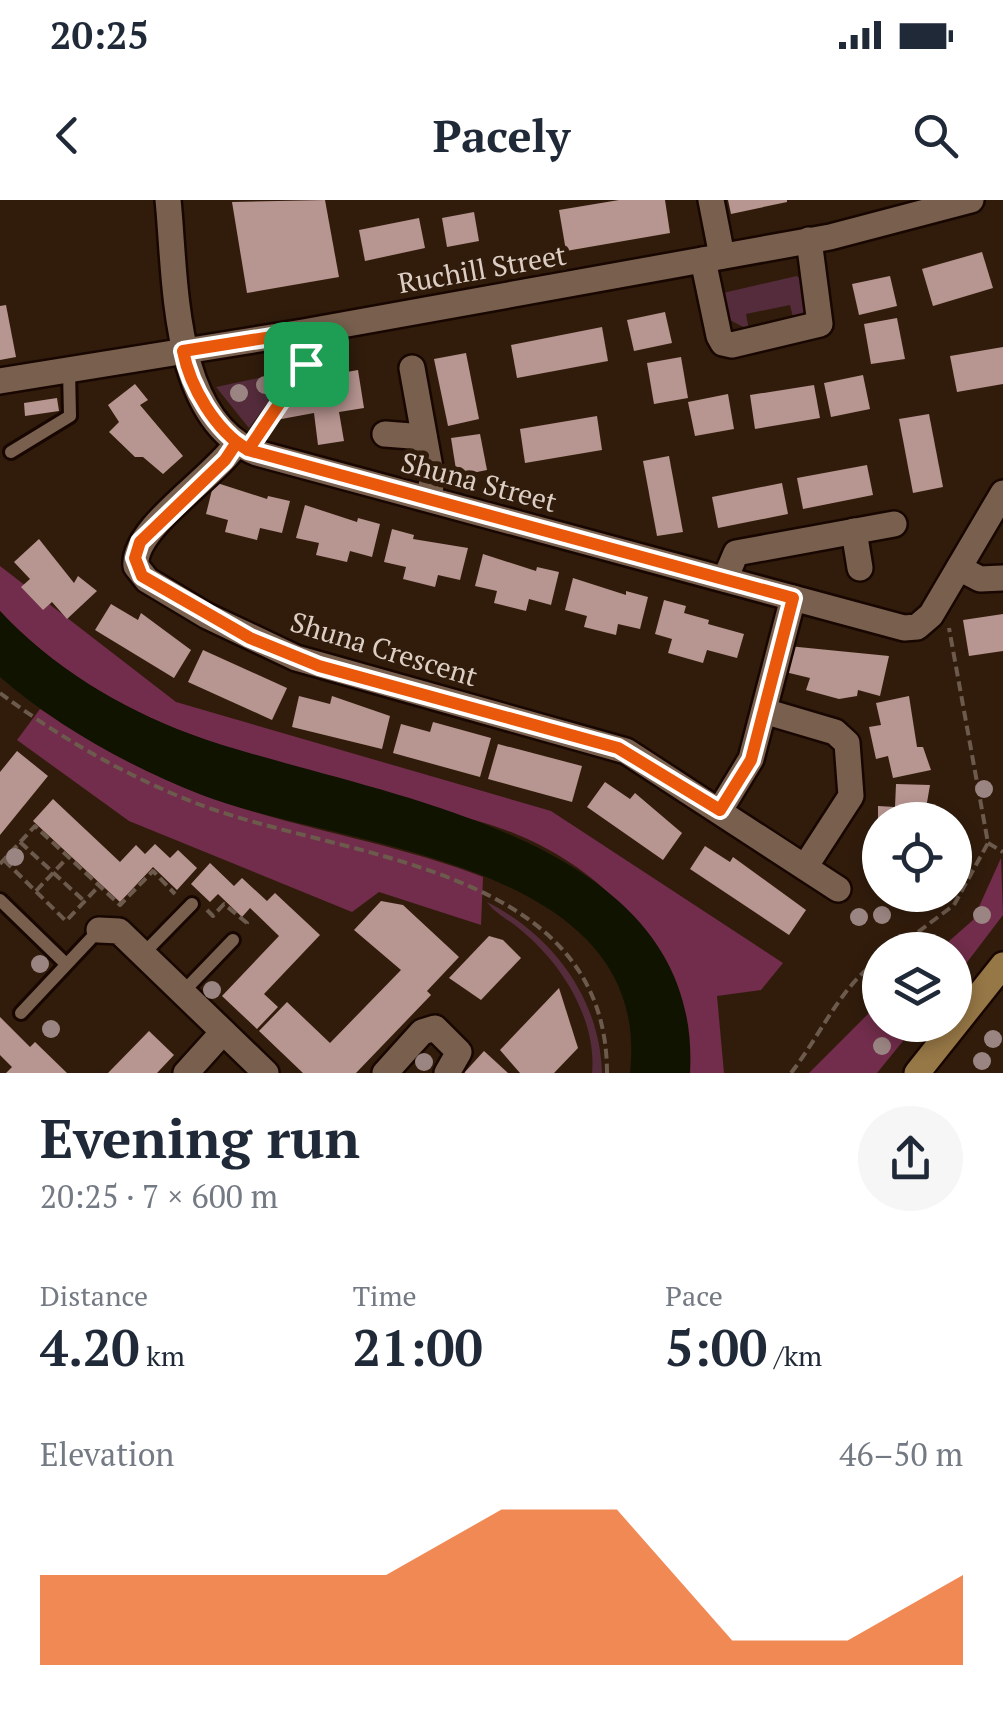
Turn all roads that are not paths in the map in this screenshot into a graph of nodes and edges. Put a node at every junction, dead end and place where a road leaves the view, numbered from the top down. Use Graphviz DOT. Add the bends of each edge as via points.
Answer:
graph roads {
  1 [pos="168,200"];
  2 [pos="711,200"];
  3 [pos="971,200"];
  4 [pos="883,212"];
  5 [pos="809,240"];
  6 [pos="712,258"];
  7 [pos="183,351"];
  8 [pos="412,368"];
  9 [pos="69,370"];
  10 [pos="0,380"];
  11 [pos="385,434"];
  12 [pos="424,437"];
  13 [pos="242,446"];
  14 [pos="11,452"];
  15 [pos="1003,493"];
  16 [pos="428,499"];
  17 [pos="894,524"];
  18 [pos="854,531"];
  19 [pos="860,568"];
  20 [pos="959,568"];
  21 [pos="1003,578"];
  22 [pos="725,579"];
  23 [pos="793,598"];
  24 [pos="764,710"];
  25 [pos="720,810"];
  26 [pos="805,867"];
  27 [pos="838,889"];
  28 [pos="0,900"];
  29 [pos="192,904"];
  30 [pos="99,930"];
  31 [pos="233,940"];
  32 [pos="143,954"];
  33 [pos="66,964"];
  34 [pos="1003,965"];
  35 [pos="183,992"];
  36 [pos="21,1013"];
  37 [pos="223,1032"];
  38 [pos="186,1073"];
  39 [pos="266,1073"];
  40 [pos="384,1073"];
  41 [pos="447,1073"];
  42 [pos="917,1073"];
  1 -- 7 [label="street"];
  2 -- 6 [label="street"];
  3 -- 4 [label="street, Ruchill Street"];
  4 -- 5 [label="street, Ruchill Street"];
  5 -- 6 [label="street, Ruchill Street"];
  5 -- 6 [label="street" via="820,324 730,345 719,336"];
  6 -- 7 [label="street, Ruchill Street"];
  7 -- 9 [label="street, Ruchill Street"];
  7 -- 13 [label="street" via="192,384"];
  8 -- 12 [label="street"];
  9 -- 10 [label="street, Ruchill Street"];
  9 -- 14 [label="lane" via="70,416"];
  11 -- 12 [label="street"];
  12 -- 16 [label="street" via="432,479"];
  13 -- 16 [label="street, Shuna Street"];
  13 -- 25 [label="street, Shuna Crescent" via="140,542 136,566 147,580 237,632 308,662 626,751"];
  15 -- 20 [label="street"];
  16 -- 22 [label="street, Shuna Street"];
  17 -- 18 [label="street"];
  18 -- 19 [label="street"];
  18 -- 22 [label="street" via="736,553"];
  20 -- 21 [label="street" via="986,580"];
  20 -- 23 [label="street, Shuna Street" via="927,619 910,628"];
  22 -- 23 [label="street, Shuna Street"];
  23 -- 24 [label="street"];
  24 -- 25 [label="street" via="748,766"];
  24 -- 26 [label="street" via="835,732 847,743 850,796"];
  25 -- 26 [label="street, Shuna Crescent"];
  26 -- 27 [label="street, Shuna Crescent"];
  28 -- 33 [label="lane"];
  29 -- 32 [label="lane"];
  30 -- 32 [label="street" via="112,927"];
  30 -- 33 [label="lane"];
  31 -- 35 [label="lane"];
  32 -- 35 [label="street"];
  33 -- 36 [label="lane"];
  34 -- 42 [label="main road"];
  35 -- 37 [label="street"];
  37 -- 38 [label="street"];
  37 -- 39 [label="street"];
  40 -- 41 [label="street" via="422,1032 435,1028 459,1052"];
}
